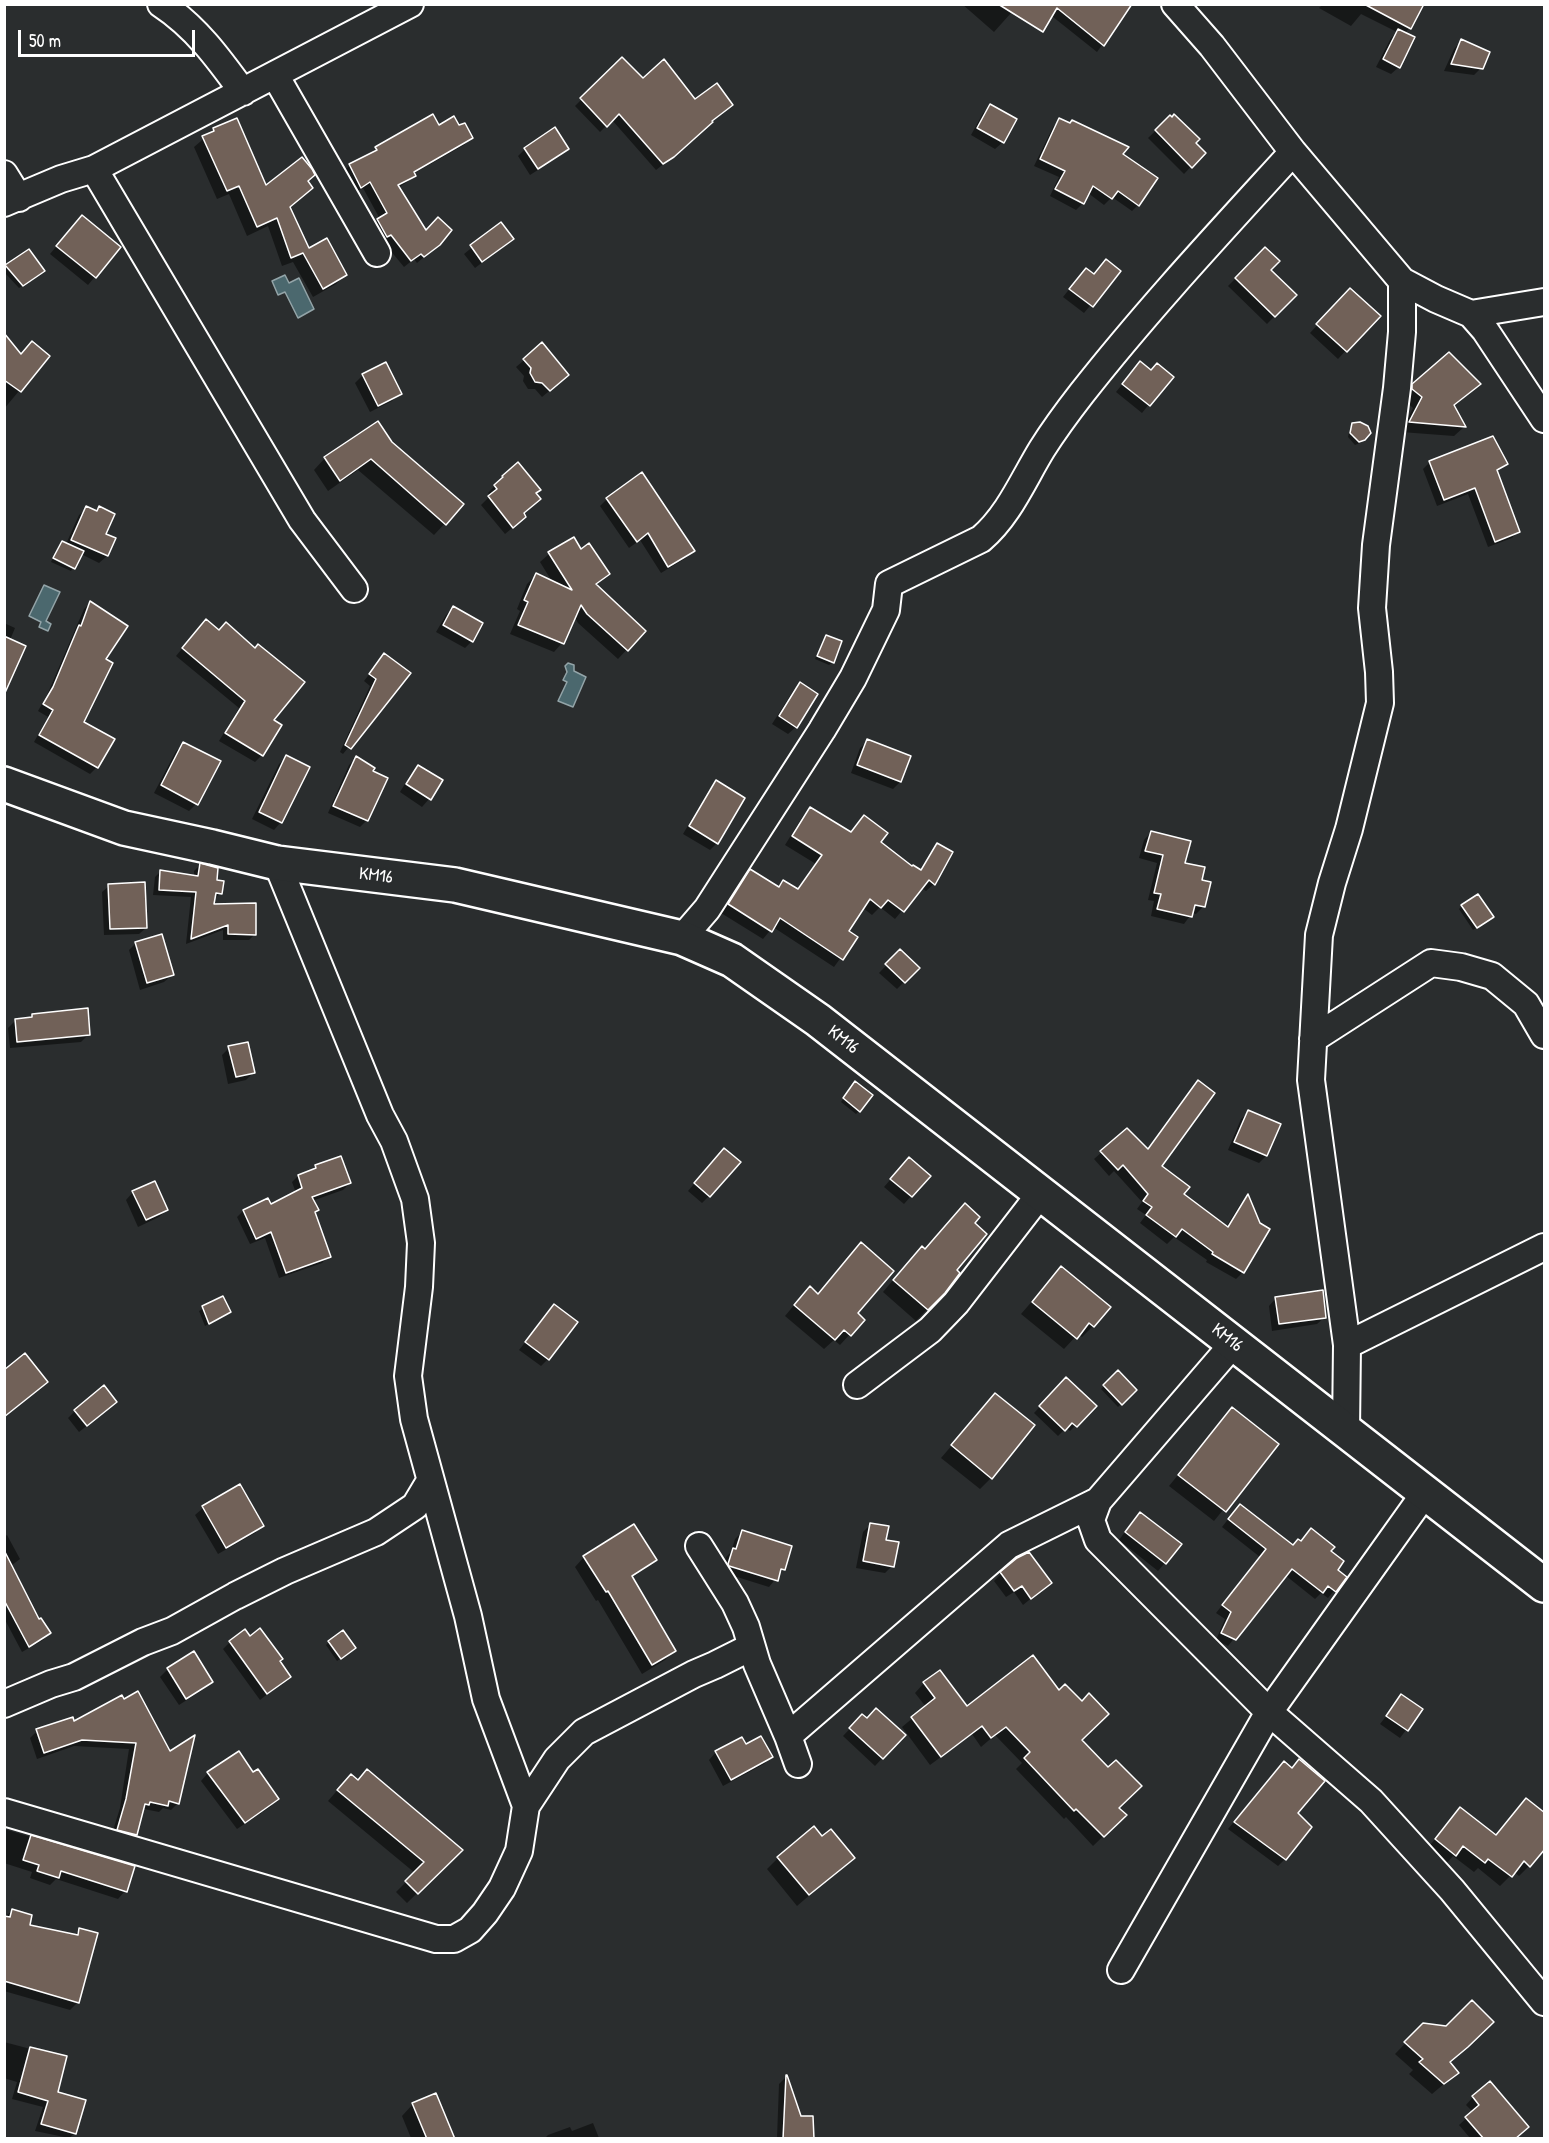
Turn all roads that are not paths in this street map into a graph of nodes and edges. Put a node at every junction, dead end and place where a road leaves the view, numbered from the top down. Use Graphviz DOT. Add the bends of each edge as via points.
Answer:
graph roads {
  1 [pos="161,4"];
  2 [pos="410,4"];
  3 [pos="1175,4"];
  4 [pos="275,75"];
  5 [pos="243,92"];
  6 [pos="1293,152"];
  7 [pos="94,169"];
  8 [pos="4,174"];
  9 [pos="12,200"];
  10 [pos="377,253"];
  11 [pos="1402,281"];
  12 [pos="1436,299"];
  13 [pos="1545,302"];
  14 [pos="1471,314"];
  15 [pos="1402,332"];
  16 [pos="1545,419"];
  17 [pos="354,589"];
  18 [pos="4,784"];
  19 [pos="277,863"];
  20 [pos="682,938"];
  21 [pos="1545,1035"];
  22 [pos="1313,1039"];
  23 [pos="1041,1193"];
  24 [pos="1545,1247"];
  25 [pos="1234,1343"];
  26 [pos="1347,1345"];
  27 [pos="857,1386"];
  28 [pos="1346,1430"];
  29 [pos="430,1481"];
  30 [pos="1425,1493"];
  31 [pos="1098,1501"];
  32 [pos="699,1546"];
  33 [pos="1545,1585"];
  34 [pos="751,1647"];
  35 [pos="4,1704"];
  36 [pos="1269,1712"];
  37 [pos="788,1736"];
  38 [pos="798,1764"];
  39 [pos="526,1806"];
  40 [pos="4,1812"];
  41 [pos="1121,1970"];
  42 [pos="1545,2002"];
  1 -- 5 [label="street" via="208,44"];
  2 -- 4 [label="street"];
  3 -- 6 [label="street"];
  4 -- 5 [label="street"];
  4 -- 10 [label="street"];
  5 -- 7 [label="street"];
  6 -- 11 [label="street"];
  6 -- 20 [label="street" via="1175,281 1082,394 1043,447 1006,513 992,529 981,539 889,584 886,610 853,678 706,909"];
  7 -- 9 [label="street"];
  7 -- 17 [label="street" via="302,520"];
  8 -- 9 [label="street"];
  11 -- 12 [label="street"];
  11 -- 15 [label="street"];
  12 -- 14 [label="street"];
  12 -- 15 [label="street"];
  13 -- 14 [label="street"];
  14 -- 16 [label="street"];
  15 -- 22 [label="street" via="1372,598 1380,703 1320,935"];
  18 -- 19 [label="street, KM16" via="124,828"];
  19 -- 20 [label="street, KM16" via="454,885"];
  19 -- 29 [label="street" via="415,1199 421,1243 408,1376"];
  20 -- 23 [label="street, KM16" via="732,960 772,987"];
  21 -- 22 [label="street" via="1526,1004 1492,976 1461,966 1431,963"];
  22 -- 26 [label="street" via="1311,1080"];
  23 -- 25 [label="street, KM16"];
  23 -- 27 [label="street" via="950,1310"];
  24 -- 26 [label="street"];
  25 -- 28 [label="street, KM16"];
  25 -- 31 [label="street"];
  26 -- 28 [label="street"];
  28 -- 30 [label="street, KM16"];
  29 -- 35 [label="street" via="415,1506 376,1532 285,1571 74,1677"];
  29 -- 39 [label="street" via="468,1616 486,1699"];
  30 -- 33 [label="street, KM16"];
  30 -- 36 [label="street"];
  31 -- 36 [label="street" via="1091,1520 1098,1540"];
  31 -- 37 [label="street" via="1009,1545"];
  32 -- 34 [label="street" via="735,1603"];
  34 -- 37 [label="street"];
  34 -- 39 [label="street" via="584,1731 557,1759"];
  36 -- 41 [label="street"];
  36 -- 42 [label="street" via="1371,1801"];
  37 -- 38 [label="street"];
  39 -- 40 [label="street" via="519,1851 491,1905 470,1930 454,1939 436,1940"];
}
